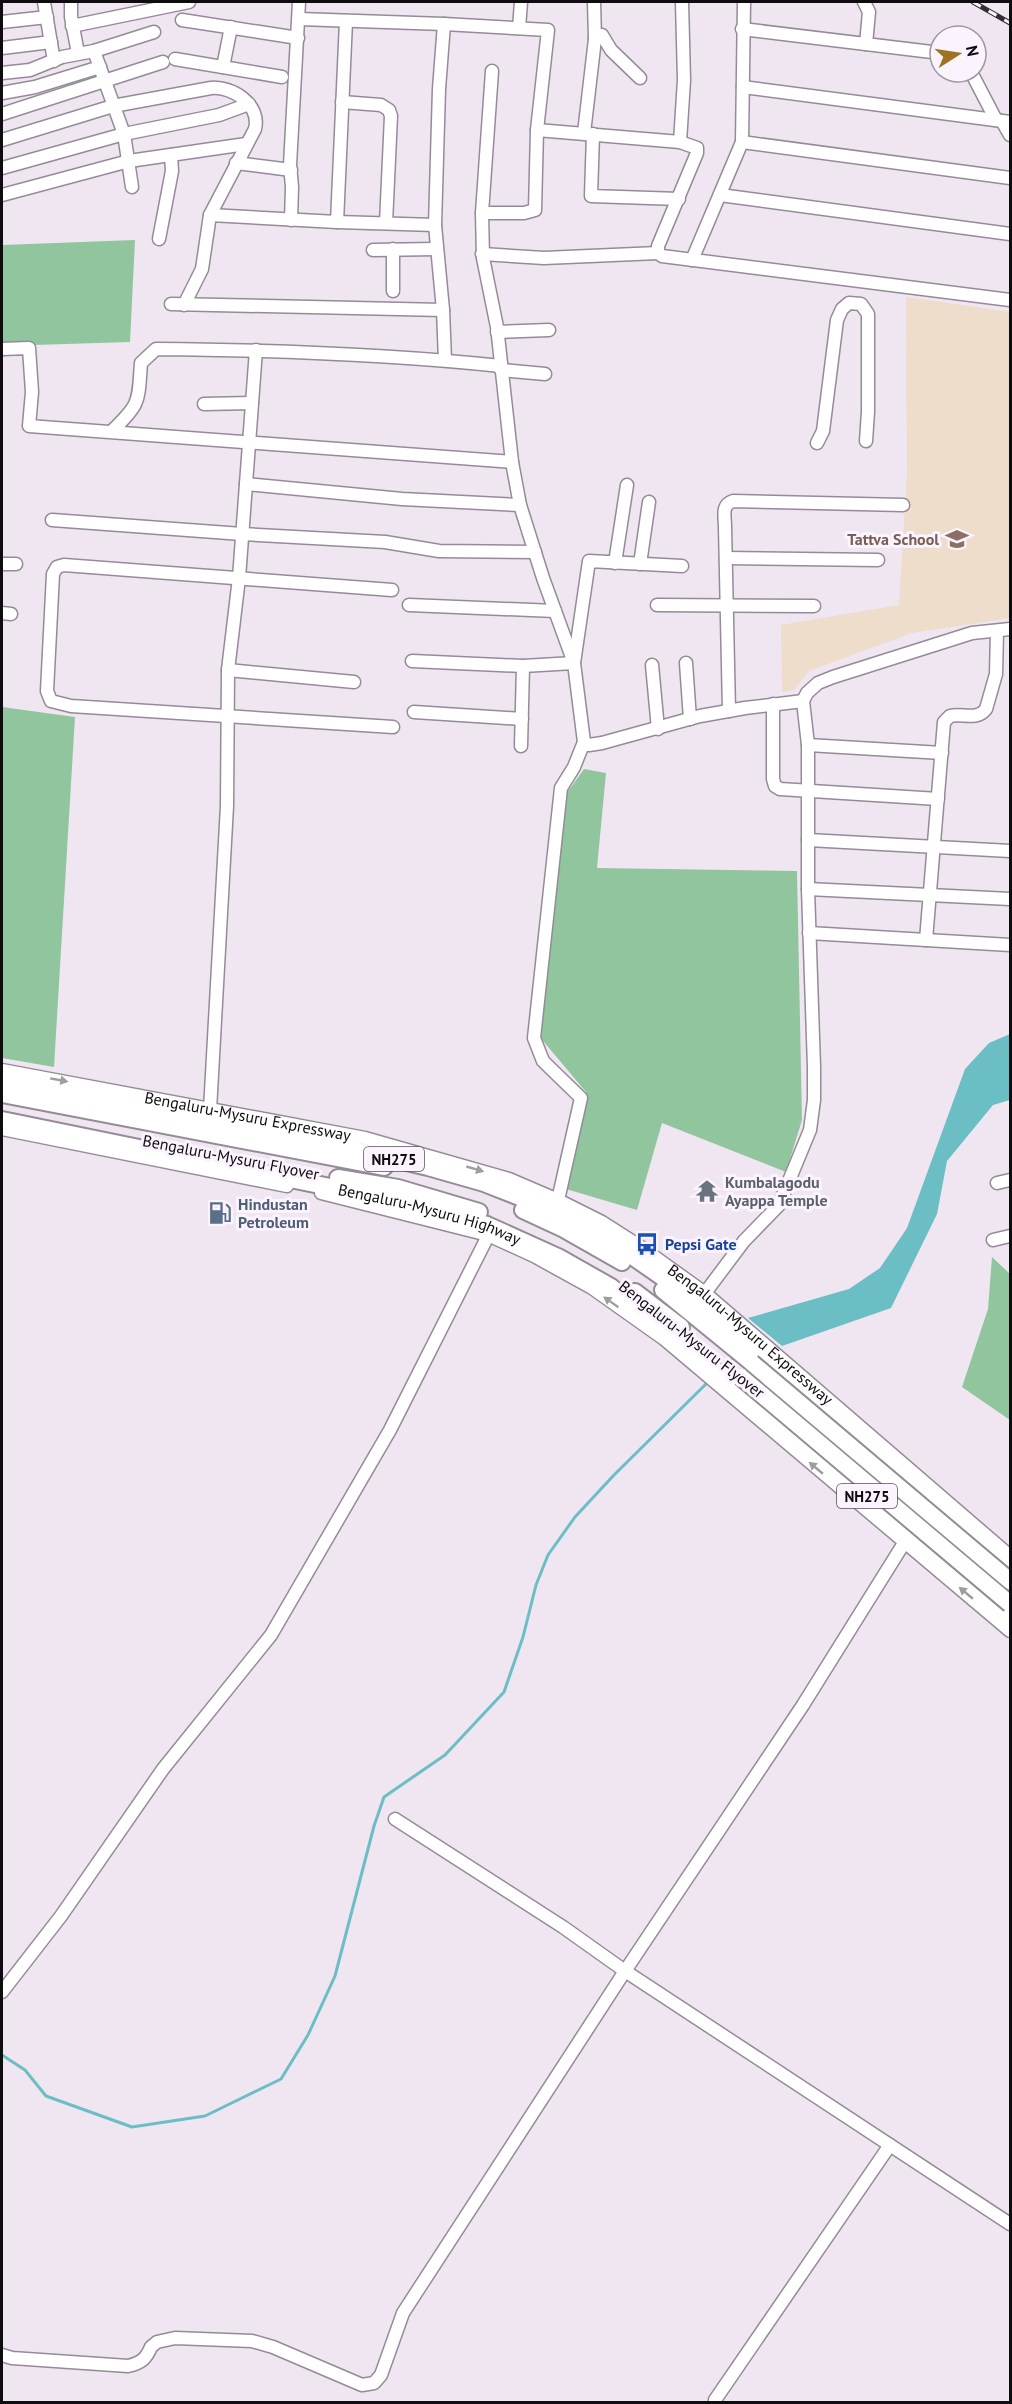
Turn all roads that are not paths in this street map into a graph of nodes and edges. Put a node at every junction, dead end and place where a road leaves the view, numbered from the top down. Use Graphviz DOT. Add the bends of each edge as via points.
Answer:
graph roads {
  1 [pos="44,2"];
  2 [pos="71,2"];
  3 [pos="189,2"];
  4 [pos="299,2"];
  5 [pos="521,2"];
  6 [pos="594,2"];
  7 [pos="682,2"];
  8 [pos="744,2"];
  9 [pos="864,2"];
  10 [pos="158,5"];
  11 [pos="47,17"];
  12 [pos="299,19"];
  13 [pos="182,20"];
  14 [pos="346,21"];
  15 [pos="2,22"];
  16 [pos="444,24"];
  17 [pos="72,26"];
  18 [pos="231,27"];
  19 [pos="519,28"];
  20 [pos="742,29"];
  21 [pos="154,32"];
  22 [pos="298,38"];
  23 [pos="595,39"];
  24 [pos="51,42"];
  25 [pos="866,44"];
  26 [pos="2,48"];
  27 [pos="94,51"];
  28 [pos="928,52"];
  29 [pos="78,53"];
  30 [pos="54,61"];
  31 [pos="100,67"];
  32 [pos="223,67"];
  33 [pos="492,71"];
  34 [pos="2,73"];
  35 [pos="282,77"];
  36 [pos="640,78"];
  37 [pos="104,80"];
  38 [pos="979,84"];
  39 [pos="743,87"];
  40 [pos="2,93"];
  41 [pos="342,102"];
  42 [pos="249,104"];
  43 [pos="113,106"];
  44 [pos="2,114"];
  45 [pos="1003,121"];
  46 [pos="537,130"];
  47 [pos="589,133"];
  48 [pos="124,134"];
  49 [pos="1011,135"];
  50 [pos="2,140"];
  51 [pos="680,142"];
  52 [pos="742,142"];
  53 [pos="246,144"];
  54 [pos="171,155"];
  55 [pos="129,160"];
  56 [pos="236,163"];
  57 [pos="2,168"];
  58 [pos="291,170"];
  59 [pos="1011,178"];
  60 [pos="132,187"];
  61 [pos="2,195"];
  62 [pos="720,195"];
  63 [pos="679,199"];
  64 [pos="482,213"];
  65 [pos="210,215"];
  66 [pos="291,220"];
  67 [pos="337,222"];
  68 [pos="386,223"];
  69 [pos="435,225"];
  70 [pos="1011,234"];
  71 [pos="159,239"];
  72 [pos="393,249"];
  73 [pos="436,249"];
  74 [pos="373,250"];
  75 [pos="658,253"];
  76 [pos="482,254"];
  77 [pos="692,260"];
  78 [pos="393,291"];
  79 [pos="1011,300"];
  80 [pos="171,304"];
  81 [pos="184,305"];
  82 [pos="443,310"];
  83 [pos="549,330"];
  84 [pos="497,332"];
  85 [pos="2,349"];
  86 [pos="256,350"];
  87 [pos="444,360"];
  88 [pos="501,368"];
  89 [pos="545,374"];
  90 [pos="252,403"];
  91 [pos="204,404"];
  92 [pos="112,431"];
  93 [pos="250,441"];
  94 [pos="866,441"];
  95 [pos="817,443"];
  96 [pos="512,462"];
  97 [pos="246,484"];
  98 [pos="627,485"];
  99 [pos="649,502"];
  100 [pos="520,505"];
  101 [pos="903,505"];
  102 [pos="52,520"];
  103 [pos="242,534"];
  104 [pos="535,552"];
  105 [pos="726,558"];
  106 [pos="878,560"];
  107 [pos="615,563"];
  108 [pos="2,564"];
  109 [pos="16,564"];
  110 [pos="640,564"];
  111 [pos="682,566"];
  112 [pos="239,578"];
  113 [pos="392,590"];
  114 [pos="409,605"];
  115 [pos="657,605"];
  116 [pos="727,606"];
  117 [pos="814,606"];
  118 [pos="555,611"];
  119 [pos="1011,629"];
  120 [pos="997,631"];
  121 [pos="412,661"];
  122 [pos="574,663"];
  123 [pos="686,663"];
  124 [pos="652,665"];
  125 [pos="523,666"];
  126 [pos="228,670"];
  127 [pos="354,682"];
  128 [pos="803,701"];
  129 [pos="772,704"];
  130 [pos="729,711"];
  131 [pos="414,712"];
  132 [pos="226,717"];
  133 [pos="522,719"];
  134 [pos="690,719"];
  135 [pos="393,728"];
  136 [pos="658,729"];
  137 [pos="584,742"];
  138 [pos="808,745"];
  139 [pos="521,746"];
  140 [pos="942,753"];
  141 [pos="808,791"];
  142 [pos="938,799"];
  143 [pos="808,840"];
  144 [pos="934,847"];
  145 [pos="1011,850"];
  146 [pos="808,889"];
  147 [pos="930,895"];
  148 [pos="1011,899"];
  149 [pos="809,933"];
  150 [pos="926,940"];
  151 [pos="1011,945"];
  152 [pos="2,1070"];
  153 [pos="2,1082"];
  154 [pos="2,1094"];
  155 [pos="210,1110"];
  156 [pos="2,1112"];
  157 [pos="2,1120"];
  158 [pos="2,1130"];
  159 [pos="1011,1180"];
  160 [pos="997,1183"];
  161 [pos="558,1200"];
  162 [pos="490,1231"];
  163 [pos="1011,1236"];
  164 [pos="993,1240"];
  165 [pos="705,1293"];
  166 [pos="751,1345"];
  167 [pos="936,1499"];
  168 [pos="907,1536"];
  169 [pos="1011,1556"];
  170 [pos="1011,1568"];
  171 [pos="1011,1581"];
  172 [pos="1011,1604"];
  173 [pos="1011,1618"];
  174 [pos="1011,1631"];
  175 [pos="395,1819"];
  176 [pos="625,1971"];
  177 [pos="2,1992"];
  178 [pos="890,2145"];
  179 [pos="1011,2224"];
  180 [pos="2,2355"];
  181 [pos="716,2403"];
  1 -- 11 [label="street"];
  2 -- 17 [label="street"];
  3 -- 10 [label="street"];
  4 -- 12 [label="street"];
  5 -- 19 [label="street"];
  6 -- 23 [label="street"];
  7 -- 51 [label="street" via="684,85"];
  8 -- 20 [label="street"];
  9 -- 25 [label="street" via="869,12"];
  10 -- 17 [label="street"];
  11 -- 15 [label="street"];
  11 -- 24 [label="street"];
  12 -- 14 [label="street"];
  12 -- 22 [label="street"];
  13 -- 18 [label="street"];
  14 -- 16 [label="street"];
  14 -- 41 [label="street"];
  16 -- 19 [label="street"];
  16 -- 69 [label="street"];
  17 -- 29 [label="street"];
  18 -- 22 [label="street"];
  18 -- 32 [label="street"];
  19 -- 46 [label="street" via="548,30"];
  20 -- 25 [label="street"];
  20 -- 39 [label="street"];
  21 -- 27 [label="street"];
  22 -- 58 [label="street"];
  23 -- 36 [label="street" via="602,35 611,50"];
  23 -- 47 [label="street"];
  24 -- 26 [label="street"];
  24 -- 30 [label="street"];
  25 -- 28 [label="street"];
  27 -- 29 [label="street"];
  27 -- 31 [label="street"];
  29 -- 30 [label="street"];
  30 -- 34 [label="street" via="30,70"];
  31 -- 37 [label="street"];
  31 -- 40 [label="street"];
  32 -- 35 [label="street"];
  32 -- 37 [label="street" via="169,60"];
  33 -- 64 [label="street"];
  37 -- 43 [label="street"];
  37 -- 44 [label="street"];
  38 -- 45 [label="street"];
  39 -- 45 [label="street"];
  39 -- 52 [label="street"];
  41 -- 67 [label="street"];
  41 -- 68 [label="street" via="381,105 389,110"];
  42 -- 43 [label="street" via="219,87"];
  42 -- 48 [label="street" via="219,115"];
  42 -- 53 [label="street" via="257,122"];
  43 -- 48 [label="street"];
  43 -- 50 [label="street"];
  45 -- 49 [label="street"];
  46 -- 47 [label="street"];
  46 -- 64 [label="street" via="535,210"];
  47 -- 51 [label="street"];
  47 -- 63 [label="street" via="591,196"];
  48 -- 55 [label="street"];
  48 -- 57 [label="street"];
  51 -- 63 [label="street" via="698,151"];
  52 -- 59 [label="street"];
  52 -- 62 [label="street"];
  53 -- 54 [label="street"];
  53 -- 56 [label="street"];
  54 -- 55 [label="street"];
  54 -- 71 [label="street" via="172,171"];
  55 -- 60 [label="street"];
  55 -- 61 [label="street"];
  56 -- 58 [label="street"];
  56 -- 65 [label="street"];
  58 -- 66 [label="street"];
  62 -- 70 [label="street"];
  62 -- 77 [label="street"];
  63 -- 75 [label="street"];
  64 -- 76 [label="street"];
  65 -- 66 [label="street"];
  65 -- 81 [label="street" via="202,269"];
  66 -- 67 [label="street"];
  67 -- 68 [label="street"];
  68 -- 69 [label="street"];
  69 -- 73 [label="street"];
  72 -- 73 [label="street"];
  72 -- 74 [label="street"];
  72 -- 78 [label="street"];
  73 -- 82 [label="street"];
  75 -- 76 [label="street" via="544,258"];
  75 -- 77 [label="street"];
  76 -- 84 [label="street"];
  77 -- 79 [label="street"];
  80 -- 81 [label="street"];
  81 -- 82 [label="street"];
  82 -- 87 [label="street"];
  83 -- 84 [label="street"];
  84 -- 88 [label="street"];
  85 -- 92 [label="street" via="29,348 29,426"];
  86 -- 87 [label="street"];
  86 -- 90 [label="street"];
  86 -- 92 [label="street" via="156,349 141,363 138,402"];
  87 -- 88 [label="street"];
  88 -- 89 [label="street"];
  88 -- 96 [label="street"];
  90 -- 91 [label="street"];
  90 -- 93 [label="street"];
  92 -- 93 [label="street"];
  93 -- 96 [label="street"];
  93 -- 97 [label="street"];
  94 -- 95 [label="street" via="868,314 861,304 849,303 837,320 823,431"];
  96 -- 100 [label="street"];
  97 -- 100 [label="street" via="402,499"];
  97 -- 103 [label="street"];
  98 -- 107 [label="street"];
  99 -- 110 [label="street"];
  100 -- 104 [label="street"];
  101 -- 105 [label="street" via="733,501 725,507"];
  102 -- 103 [label="street"];
  103 -- 104 [label="street" via="385,542 439,551"];
  103 -- 112 [label="street"];
  104 -- 118 [label="street"];
  105 -- 106 [label="street"];
  105 -- 116 [label="street"];
  107 -- 110 [label="street"];
  107 -- 122 [label="street" via="589,561"];
  108 -- 109 [label="street"];
  110 -- 111 [label="street"];
  112 -- 113 [label="street"];
  112 -- 126 [label="street"];
  112 -- 132 [label="street" via="64,565 52,574 47,691 51,701 71,706"];
  114 -- 118 [label="street"];
  115 -- 116 [label="street"];
  116 -- 117 [label="street"];
  116 -- 130 [label="street"];
  118 -- 122 [label="street"];
  119 -- 120 [label="street"];
  120 -- 128 [label="street" via="972,633 833,677 818,683"];
  120 -- 140 [label="street" via="996,674 986,709 975,717 955,714 946,718"];
  121 -- 125 [label="street"];
  122 -- 125 [label="street"];
  122 -- 137 [label="street"];
  123 -- 134 [label="street"];
  124 -- 136 [label="street"];
  125 -- 133 [label="street"];
  126 -- 127 [label="street"];
  126 -- 132 [label="street"];
  128 -- 129 [label="street"];
  128 -- 138 [label="street"];
  129 -- 130 [label="street"];
  129 -- 141 [label="street" via="775,786"];
  130 -- 134 [label="street"];
  131 -- 133 [label="street"];
  132 -- 135 [label="street"];
  132 -- 155 [label="street" via="227,806"];
  133 -- 139 [label="street"];
  134 -- 136 [label="street"];
  136 -- 137 [label="street" via="602,744"];
  137 -- 161 [label="street" via="561,788 534,1038 543,1061 581,1098"];
  138 -- 140 [label="street"];
  138 -- 141 [label="street"];
  140 -- 142 [label="street"];
  141 -- 142 [label="street"];
  141 -- 143 [label="street"];
  142 -- 144 [label="street"];
  143 -- 144 [label="street"];
  143 -- 146 [label="street"];
  144 -- 145 [label="street"];
  144 -- 147 [label="street"];
  146 -- 147 [label="street"];
  146 -- 149 [label="street"];
  147 -- 148 [label="street"];
  147 -- 150 [label="street"];
  149 -- 150 [label="street"];
  149 -- 165 [label="street" via="814,1089 810,1130 779,1204 744,1241"];
  150 -- 151 [label="street"];
  152 -- 155 [label="street, Bengaluru-Mysuru Expressway / NH275, one-way"];
  153 -- 166 [label="highway, Bengaluru-Mysuru Expressway / NH275" via="338,1146 484,1183 555,1210 606,1238 701,1304"];
  154 -- 166 [label="highway, Bengaluru-Mysuru Flyover / NH275" via="401,1171 485,1195 547,1221 617,1259"];
  155 -- 161 [label="street, Bengaluru-Mysuru Expressway / NH275, one-way" via="365,1138 509,1179"];
  156 -- 172 [label="highway, Bengaluru-Mysuru Flyover / NH275, bridge" via="398,1188 479,1212 548,1241 608,1274 664,1314"];
  157 -- 162 [label="highway, Bengaluru-Mysuru Highway / NH275" via="408,1203"];
  158 -- 162 [label="street, NH275"];
  159 -- 160 [label="street"];
  161 -- 165 [label="street, Bengaluru-Mysuru Expressway / NH275" via="602,1222"];
  168 -- 162 [label="highway, Bengaluru-Mysuru Highway / NH275, one-way" via="611,1287 558,1257"];
  162 -- 177 [label="street" via="390,1430 271,1635 163,1769 61,1916"];
  163 -- 164 [label="street"];
  165 -- 166 [label="street, Bengaluru-Mysuru Expressway / NH275"];
  166 -- 167 [label="highway, Bengaluru-Mysuru Expressway / NH275"];
  166 -- 171 [label="highway, Bengaluru-Mysuru Expressway / NH275, bridge"];
  167 -- 168 [label="street"];
  167 -- 169 [label="street, Bengaluru-Mysuru Expressway / NH275"];
  167 -- 170 [label="highway, Bengaluru-Mysuru Expressway / NH275"];
  168 -- 173 [label="highway, Bengaluru-Mysuru Highway / NH275"];
  174 -- 168 [label="street, NH275, one-way"];
  168 -- 176 [label="street" via="803,1705"];
  175 -- 176 [label="street"];
  176 -- 178 [label="street"];
  176 -- 180 [label="street" via="403,2313 381,2375 374,2383 362,2385 252,2341 165,2340 151,2347 139,2364 128,2366"];
  178 -- 179 [label="street"];
  178 -- 181 [label="street"];
}
